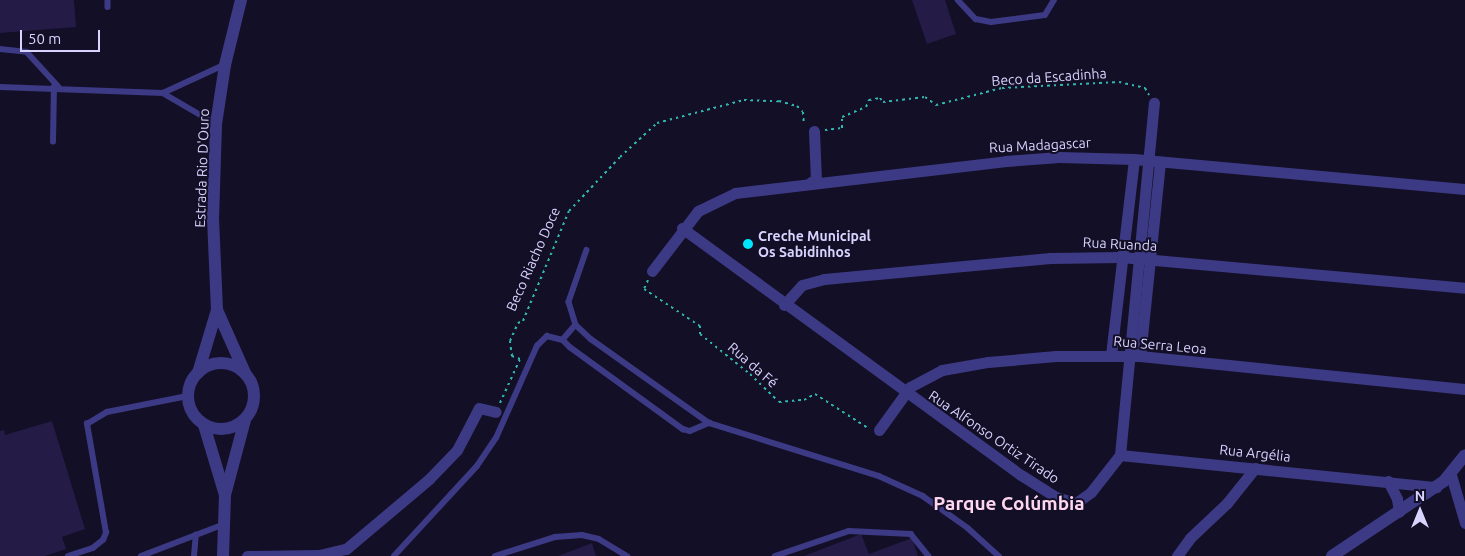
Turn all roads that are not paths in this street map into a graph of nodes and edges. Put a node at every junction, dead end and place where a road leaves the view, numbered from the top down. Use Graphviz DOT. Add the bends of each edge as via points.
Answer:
graph roads {
  1 [pos="241,0"];
  2 [pos="958,0"];
  3 [pos="1054,0"];
  4 [pos="0,49"];
  5 [pos="225,65"];
  6 [pos="0,87"];
  7 [pos="56,87"];
  8 [pos="163,93"];
  9 [pos="1154,103"];
  10 [pos="216,124"];
  11 [pos="814,131"];
  12 [pos="53,142"];
  13 [pos="1134,159"];
  14 [pos="1155,161"];
  15 [pos="813,182"];
  16 [pos="1465,189"];
  17 [pos="682,228"];
  18 [pos="587,250"];
  19 [pos="1121,257"];
  20 [pos="1137,259"];
  21 [pos="1150,260"];
  22 [pos="652,270"];
  23 [pos="1465,288"];
  24 [pos="784,305"];
  25 [pos="217,310"];
  26 [pos="576,325"];
  27 [pos="563,340"];
  28 [pos="1111,355"];
  29 [pos="1127,356"];
  30 [pos="1140,356"];
  31 [pos="198,373"];
  32 [pos="245,373"];
  33 [pos="1465,389"];
  34 [pos="905,394"];
  35 [pos="188,396"];
  36 [pos="496,412"];
  37 [pos="245,420"];
  38 [pos="709,423"];
  39 [pos="204,425"];
  40 [pos="879,430"];
  41 [pos="1120,455"];
  42 [pos="1465,455"];
  43 [pos="1255,468"];
  44 [pos="1451,475"];
  45 [pos="1388,481"];
  46 [pos="1436,487"];
  47 [pos="225,495"];
  48 [pos="1399,512"];
  49 [pos="1465,523"];
  50 [pos="222,525"];
  51 [pos="196,535"];
  52 [pos="68,556"];
  53 [pos="140,556"];
  54 [pos="194,556"];
  55 [pos="223,556"];
  56 [pos="247,556"];
  57 [pos="394,556"];
  58 [pos="495,556"];
  59 [pos="627,556"];
  60 [pos="775,556"];
  61 [pos="928,556"];
  62 [pos="999,556"];
  63 [pos="1177,556"];
  64 [pos="1332,556"];
  1 -- 5 [label="street, Estrada Rio D'Ouro"];
  2 -- 3 [label="lane" via="976,19 991,22 1045,15"];
  4 -- 7 [label="lane" via="27,52"];
  5 -- 8 [label="lane"];
  5 -- 10 [label="street, Estrada Rio D'Ouro"];
  6 -- 7 [label="lane"];
  7 -- 8 [label="lane"];
  7 -- 12 [label="lane"];
  8 -- 10 [label="lane"];
  9 -- 14 [label="street"];
  10 -- 25 [label="street, Estrada Rio D'Ouro" via="212,220"];
  11 -- 15 [label="street"];
  13 -- 14 [label="street, Rua Madagascar"];
  13 -- 15 [label="street, Rua Madagascar" via="1041,158"];
  13 -- 19 [label="street"];
  14 -- 16 [label="street, Rua Madagascar"];
  14 -- 20 [label="street"];
  14 -- 21 [label="street"];
  15 -- 17 [label="street, Rua Madagascar" via="750,189 720,198 698,211"];
  17 -- 22 [label="street, Rua Madagascar"];
  17 -- 24 [label="street, Rua Alfonso Ortiz Tirado"];
  18 -- 26 [label="lane" via="569,302"];
  19 -- 20 [label="street, Rua Ruanda"];
  19 -- 24 [label="street, Rua Ruanda" via="1050,258 824,279 802,285"];
  19 -- 28 [label="street"];
  20 -- 21 [label="street, Rua Ruanda"];
  20 -- 29 [label="street"];
  21 -- 23 [label="street, Rua Ruanda"];
  21 -- 30 [label="street"];
  24 -- 34 [label="street, Rua Alfonso Ortiz Tirado"];
  25 -- 31 [label="street, Estrada Rio D'Ouro"];
  25 -- 32 [label="street, Estrada Rio D'Ouro"];
  26 -- 27 [label="lane"];
  26 -- 38 [label="lane"];
  27 -- 38 [label="lane" via="683,429 690,431"];
  27 -- 57 [label="lane" via="547,336 537,346 496,438 477,466"];
  28 -- 29 [label="street, Rua Serra Leoa"];
  28 -- 34 [label="street, Rua Serra Leoa" via="1038,357 942,370 920,380"];
  29 -- 30 [label="street, Rua Serra Leoa"];
  29 -- 41 [label="street"];
  30 -- 33 [label="street, Rua Serra Leoa"];
  31 -- 32 [label="street" via="221,363"];
  31 -- 35 [label="street"];
  32 -- 37 [label="street" via="254,396"];
  34 -- 40 [label="street, Rua Serra Leoa"];
  34 -- 41 [label="street, Rua Alfonso Ortiz Tirado" via="1021,475 1066,502 1076,503 1084,499"];
  35 -- 39 [label="street" via="192,413"];
  35 -- 52 [label="lane" via="107,412 87,424 106,533 94,548"];
  36 -- 56 [label="street" via="479,408 457,450 429,479 346,549 318,555"];
  37 -- 39 [label="street" via="230,428"];
  37 -- 47 [label="street"];
  38 -- 62 [label="lane" via="879,476 923,496 968,528"];
  39 -- 47 [label="street"];
  41 -- 43 [label="street, Rua Argélia"];
  42 -- 44 [label="street"];
  43 -- 45 [label="street, Rua Argélia"];
  43 -- 63 [label="street" via="1233,497 1190,538"];
  44 -- 46 [label="street"];
  44 -- 49 [label="street"];
  45 -- 46 [label="street, Rua Argélia"];
  45 -- 48 [label="street"];
  46 -- 48 [label="street"];
  47 -- 50 [label="street"];
  48 -- 64 [label="street"];
  50 -- 51 [label="lane"];
  50 -- 55 [label="street"];
  51 -- 53 [label="lane"];
  51 -- 54 [label="lane"];
  58 -- 59 [label="lane" via="555,537 582,535 599,539"];
  60 -- 61 [label="lane" via="849,531 911,534"];
}
